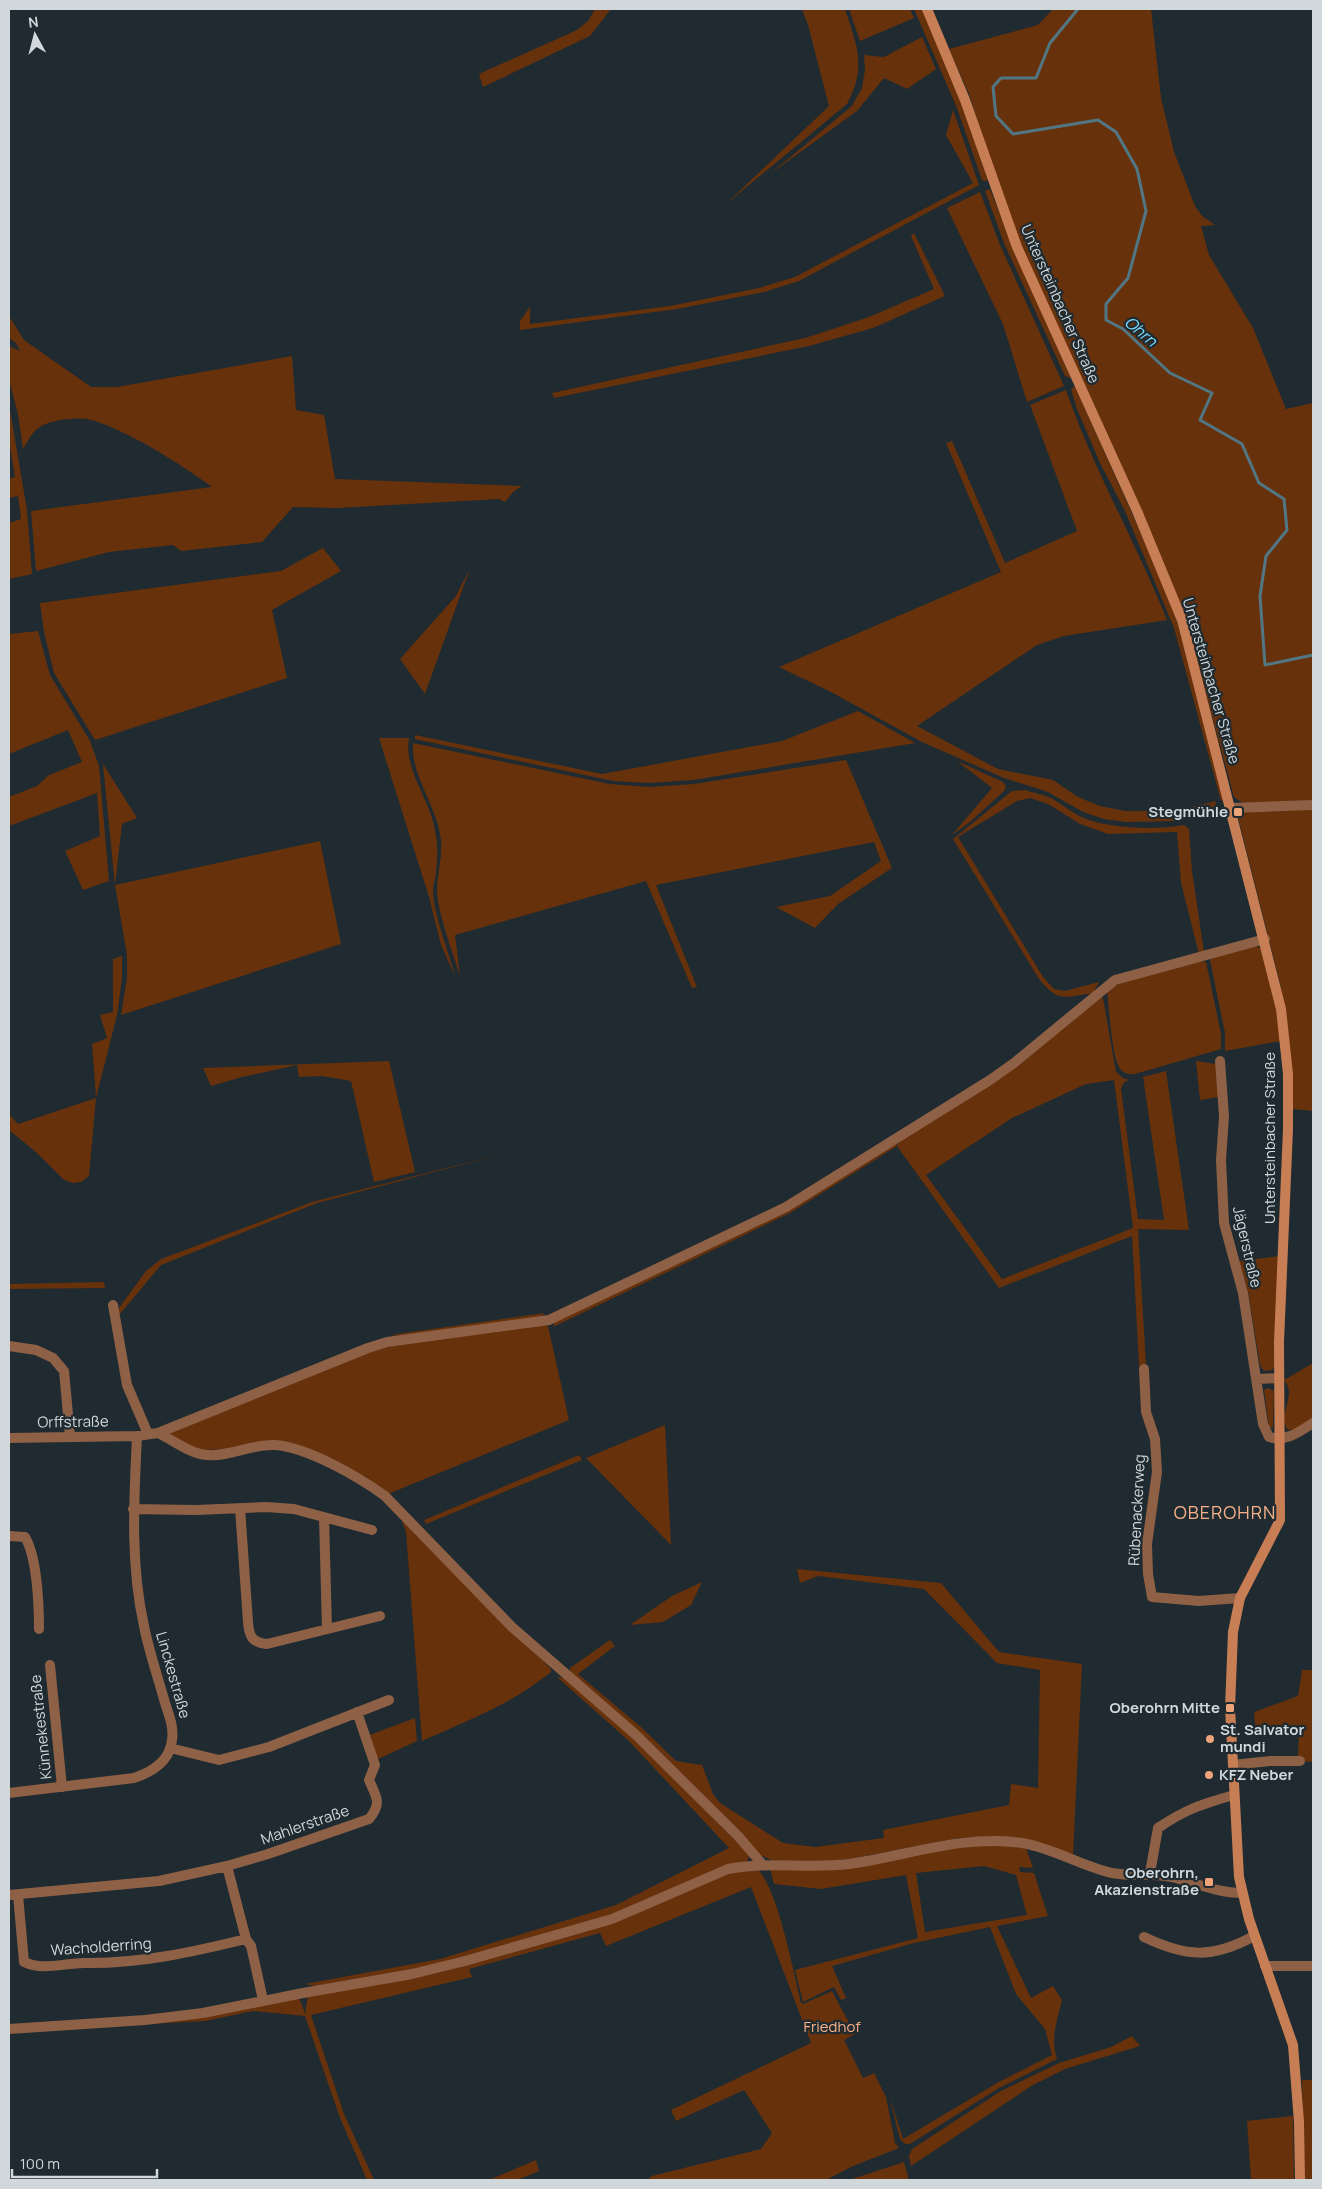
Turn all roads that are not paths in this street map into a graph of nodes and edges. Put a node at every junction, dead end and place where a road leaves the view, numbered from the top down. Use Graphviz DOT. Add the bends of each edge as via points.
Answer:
graph roads {
  1 [pos="927,9"];
  2 [pos="1313,805"];
  3 [pos="1230,808"];
  4 [pos="1264,940"];
  5 [pos="1220,1061"];
  6 [pos="113,1305"];
  7 [pos="9,1346"];
  8 [pos="1144,1369"];
  9 [pos="1280,1378"];
  10 [pos="1258,1379"];
  11 [pos="1313,1423"];
  12 [pos="153,1433"];
  13 [pos="70,1436"];
  14 [pos="137,1436"];
  15 [pos="9,1438"];
  16 [pos="1278,1440"];
  17 [pos="240,1508"];
  18 [pos="133,1509"];
  19 [pos="324,1517"];
  20 [pos="372,1530"];
  21 [pos="9,1536"];
  22 [pos="1240,1598"];
  23 [pos="380,1616"];
  24 [pos="39,1629"];
  25 [pos="328,1629"];
  26 [pos="50,1665"];
  27 [pos="389,1700"];
  28 [pos="357,1712"];
  29 [pos="170,1748"];
  30 [pos="1300,1761"];
  31 [pos="1233,1765"];
  32 [pos="62,1787"];
  33 [pos="9,1793"];
  34 [pos="1234,1795"];
  35 [pos="763,1864"];
  36 [pos="227,1866"];
  37 [pos="1150,1874"];
  38 [pos="1242,1893"];
  39 [pos="13,1895"];
  40 [pos="1254,1936"];
  41 [pos="1144,1937"];
  42 [pos="246,1939"];
  43 [pos="1265,1966"];
  44 [pos="1313,1966"];
  45 [pos="263,2000"];
  46 [pos="9,2028"];
  47 [pos="1300,2180"];
  1 -- 3 [label="main road, Untersteinbacher Straße" via="965,100 1017,248 1137,511 1182,620"];
  2 -- 3 [label="street"];
  3 -- 4 [label="main road, Untersteinbacher Straße"];
  4 -- 9 [label="main road, Untersteinbacher Straße" via="1281,1009 1288,1074"];
  4 -- 12 [label="street, Orffstraße" via="1115,980 990,1080 786,1207 549,1320 387,1342"];
  5 -- 10 [label="street, Jägerstraße" via="1224,1116 1221,1160 1224,1223 1242,1293"];
  6 -- 12 [label="street" via="127,1385"];
  7 -- 13 [label="street" via="36,1350 53,1358 64,1371"];
  8 -- 22 [label="street, Rübenackerweg" via="1146,1412 1155,1439 1157,1472 1147,1544 1152,1597 1199,1601"];
  9 -- 10 [label="street"];
  9 -- 16 [label="main road, Untersteinbacher Straße"];
  10 -- 16 [label="street, Jägerstraße" via="1266,1432"];
  11 -- 16 [label="street" via="1292,1436"];
  12 -- 14 [label="street, Orffstraße"];
  12 -- 35 [label="street" via="205,1455 260,1446 296,1449 361,1479 385,1496 512,1627 635,1734"];
  13 -- 14 [label="street, Orffstraße"];
  13 -- 15 [label="street, Orffstraße"];
  14 -- 18 [label="street, Linckestraße"];
  16 -- 22 [label="main road, Untersteinbacher Straße" via="1280,1520"];
  17 -- 18 [label="street"];
  17 -- 19 [label="street" via="294,1509"];
  17 -- 25 [label="street" via="250,1636 254,1641 267,1644"];
  18 -- 29 [label="street, Linckestraße" via="138,1593 144,1627 172,1727"];
  19 -- 20 [label="street"];
  19 -- 25 [label="street"];
  21 -- 24 [label="street" via="25,1536 31,1546"];
  22 -- 31 [label="main road, Untersteinbacher Straße" via="1234,1632 1230,1702"];
  23 -- 25 [label="street"];
  26 -- 32 [label="street, Künnekestraße"];
  27 -- 28 [label="street"];
  28 -- 29 [label="street" via="269,1748 220,1760"];
  28 -- 36 [label="street, Mahlerstraße" via="375,1765 369,1780 378,1801 369,1819"];
  29 -- 32 [label="street" via="157,1767 148,1773 134,1778"];
  30 -- 31 [label="street"];
  31 -- 34 [label="main road, Untersteinbacher Straße"];
  32 -- 33 [label="street"];
  34 -- 37 [label="street" via="1206,1802 1158,1828"];
  34 -- 38 [label="main road, Untersteinbacher Straße"];
  35 -- 37 [label="street" via="849,1864 959,1843 993,1840 1024,1843 1110,1872"];
  35 -- 45 [label="street" via="728,1869 612,1919 465,1961 412,1974"];
  36 -- 39 [label="street, Wacholderring" via="159,1881"];
  36 -- 42 [label="street"];
  37 -- 38 [label="street" via="1173,1877 1221,1892"];
  38 -- 40 [label="main road, Untersteinbacher Straße"];
  39 -- 42 [label="street, Wacholderring" via="24,1962 35,1967 136,1961 191,1953"];
  40 -- 41 [label="street" via="1237,1946 1207,1953 1171,1950"];
  40 -- 43 [label="main road, Untersteinbacher Straße"];
  42 -- 45 [label="street" via="251,1946"];
  43 -- 44 [label="street"];
  43 -- 47 [label="main road, Untersteinbacher Straße" via="1293,2045"];
  45 -- 46 [label="street" via="203,2013 145,2020"];
}
